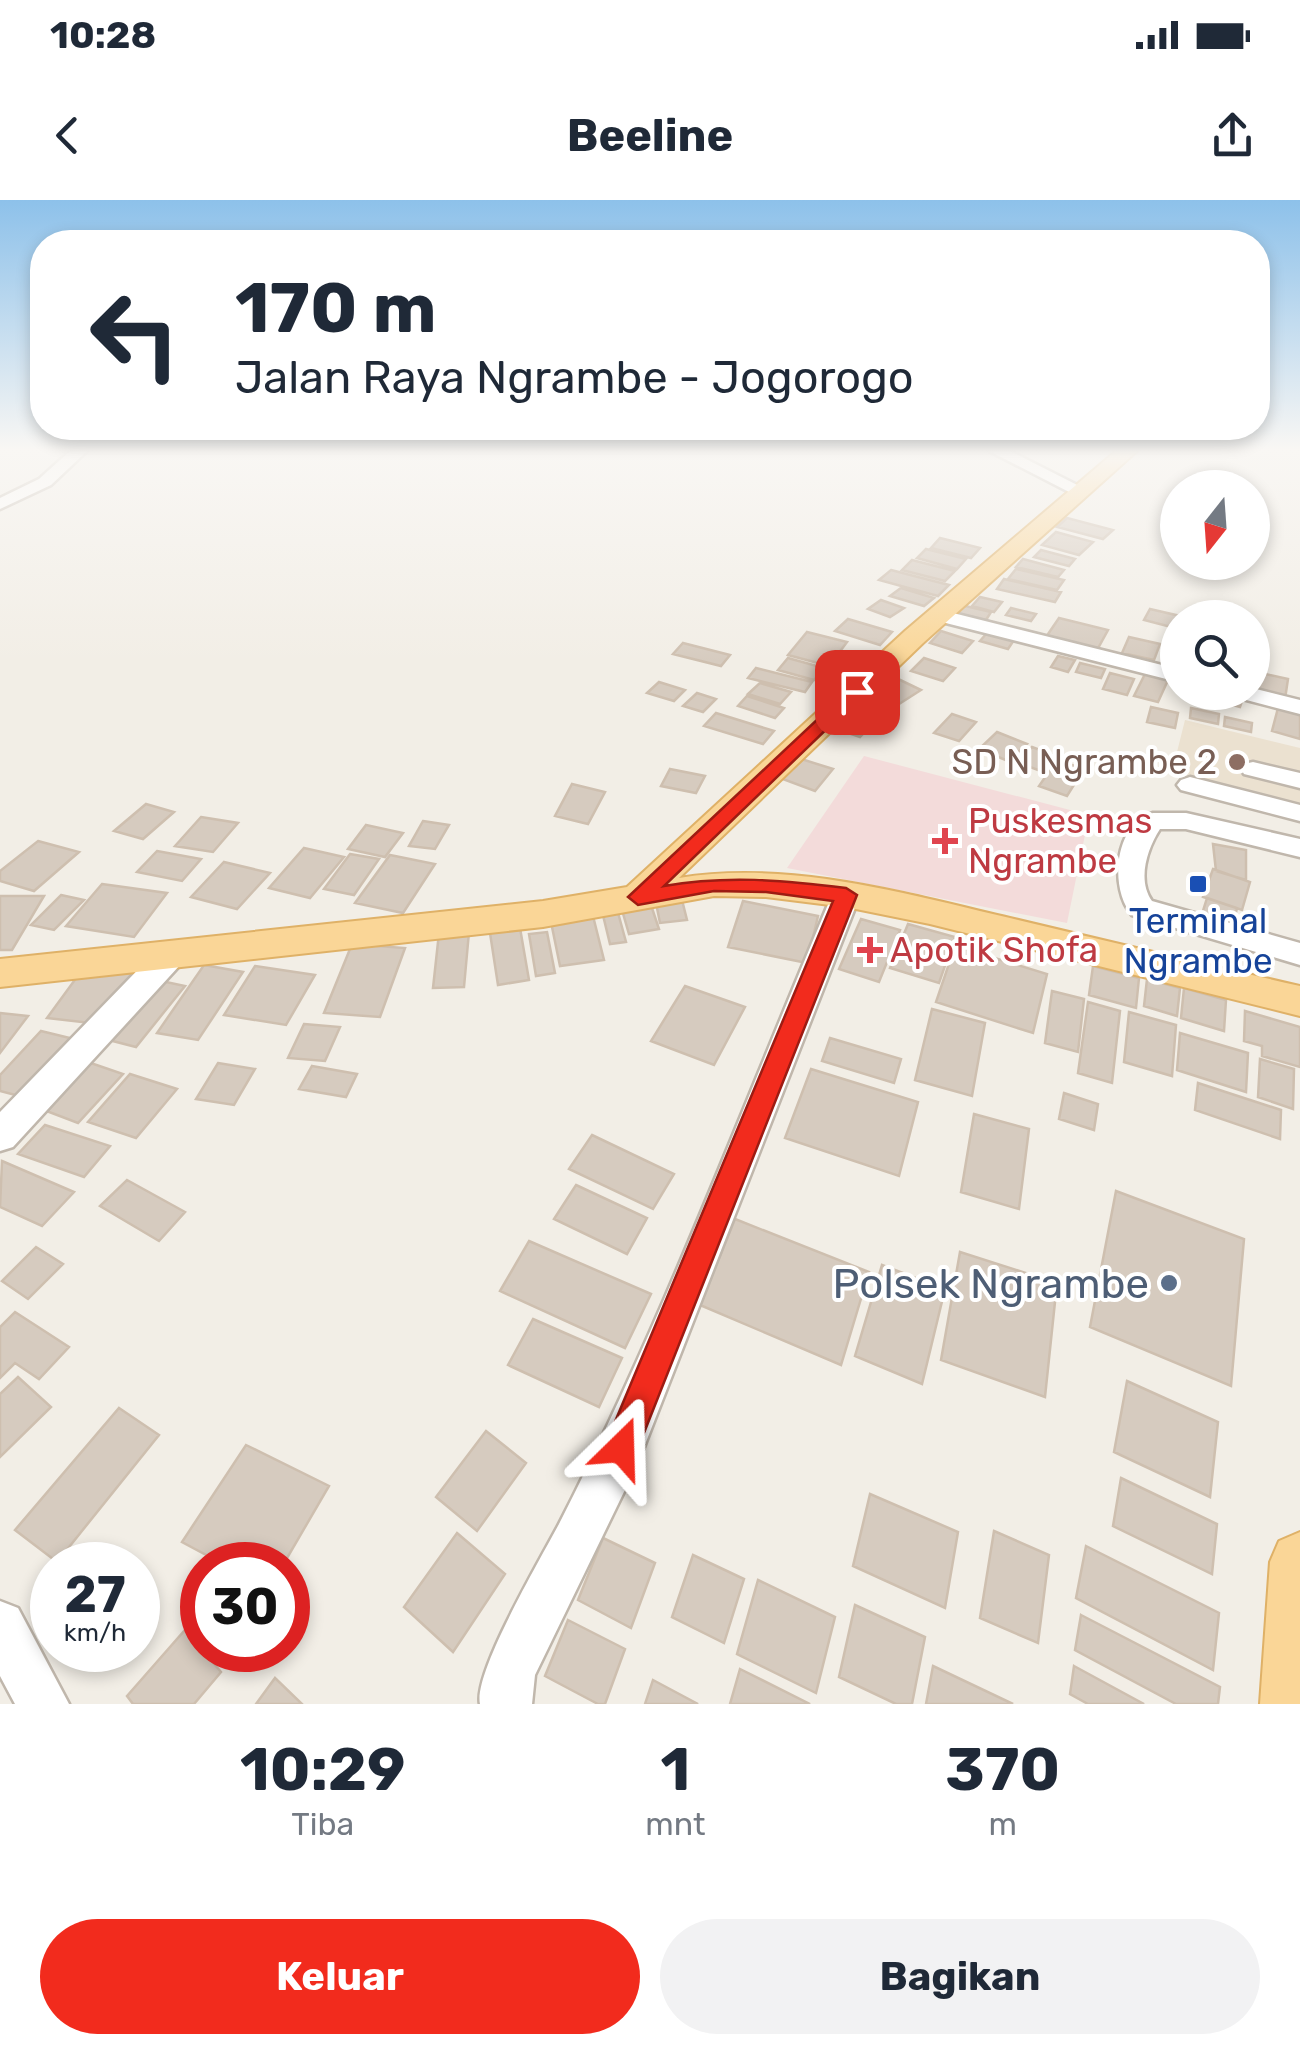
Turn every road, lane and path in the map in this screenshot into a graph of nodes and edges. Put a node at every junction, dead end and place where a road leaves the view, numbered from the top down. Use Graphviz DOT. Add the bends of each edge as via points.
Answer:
graph roads {
  1 [pos="1048,521"];
  2 [pos="941,616"];
  3 [pos="1160,671"];
  4 [pos="1270,699"];
  5 [pos="1300,707"];
  6 [pos="1253,769"];
  7 [pos="1300,781"];
  8 [pos="1190,785"];
  9 [pos="1300,813"];
  10 [pos="1300,848"];
  11 [pos="846,895"];
  12 [pos="638,897"];
  13 [pos="930,912"];
  14 [pos="1300,954"];
  15 [pos="169,957"];
  16 [pos="0,973"];
  17 [pos="1300,1002"];
  18 [pos="1300,1010"];
  19 [pos="0,1136"];
  20 [pos="1300,1562"];
  21 [pos="0,1626"];
  22 [pos="42,1704"];
  23 [pos="506,1704"];
  24 [pos="1292,1704"];
  1 -- 2 [label="main road"];
  2 -- 3 [label="street"];
  2 -- 12 [label="main road"];
  4 -- 5 [label="street"];
  6 -- 7 [label="street"];
  8 -- 9 [label="street"];
  10 -- 14 [label="street" via="1186,821 1154,820 1144,830 1128,890 1142,908"];
  11 -- 12 [label="main road" via="714,884"];
  11 -- 13 [label="main road"];
  11 -- 23 [label="street" via="621,1448 511,1670"];
  12 -- 15 [label="main road"];
  13 -- 17 [label="main road"];
  13 -- 18 [label="main road" via="970,929"];
  15 -- 16 [label="main road"];
  15 -- 19 [label="street"];
  20 -- 24 [label="main road"];
  21 -- 22 [label="street"];
}
